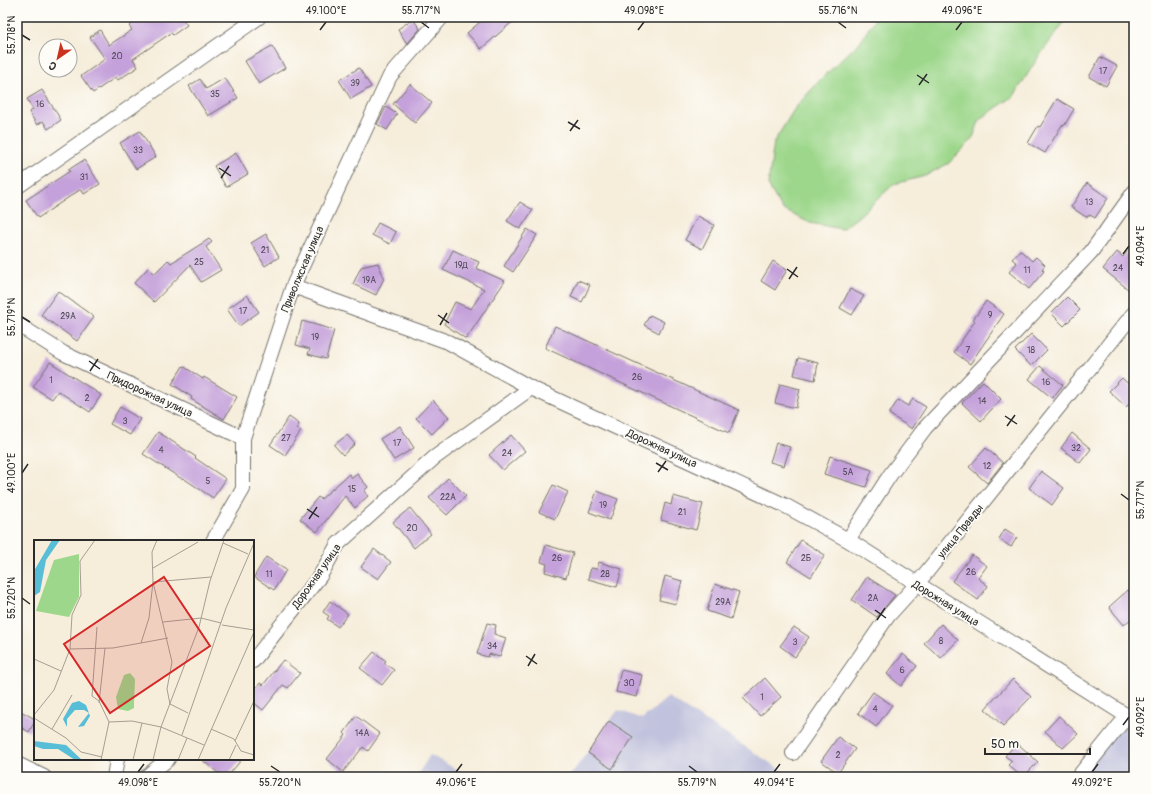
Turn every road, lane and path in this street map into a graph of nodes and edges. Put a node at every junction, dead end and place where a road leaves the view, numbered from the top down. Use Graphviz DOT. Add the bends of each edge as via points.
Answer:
graph roads {
  1 [pos="259,17"];
  2 [pos="442,17"];
  3 [pos="17,187"];
  4 [pos="1134,192"];
  5 [pos="293,286"];
  6 [pos="1134,313"];
  7 [pos="17,324"];
  8 [pos="531,388"];
  9 [pos="243,438"];
  10 [pos="214,540"];
  11 [pos="848,540"];
  12 [pos="917,584"];
  13 [pos="254,659"];
  14 [pos="1131,714"];
  15 [pos="793,753"];
  16 [pos="117,760"];
  17 [pos="167,760"];
  18 [pos="17,764"];
  19 [pos="44,777"];
  20 [pos="114,777"];
  21 [pos="146,777"];
  22 [pos="1078,777"];
  1 -- 3 [label="street"];
  2 -- 5 [label="street, Приволжская улица" via="390,76"];
  4 -- 11 [label="street" via="1091,252 926,428 890,475"];
  5 -- 8 [label="street" via="448,342"];
  5 -- 9 [label="street, Приволжская улица"];
  6 -- 12 [label="street, улица Правды"];
  7 -- 9 [label="street, Придорожная улица" via="62,353"];
  8 -- 11 [label="street, Дорожная улица" via="784,505"];
  8 -- 13 [label="street, Дорожная улица" via="434,458 338,544 320,576"];
  9 -- 10 [label="street, Приволжская улица" via="243,489"];
  11 -- 12 [label="street, Дорожная улица"];
  12 -- 14 [label="street, Дорожная улица"];
  12 -- 15 [label="street, улица Правды" via="888,616"];
  14 -- 22 [label="street"];
  16 -- 20 [label="street"];
  17 -- 21 [label="street"];
  18 -- 19 [label="street"];
}
